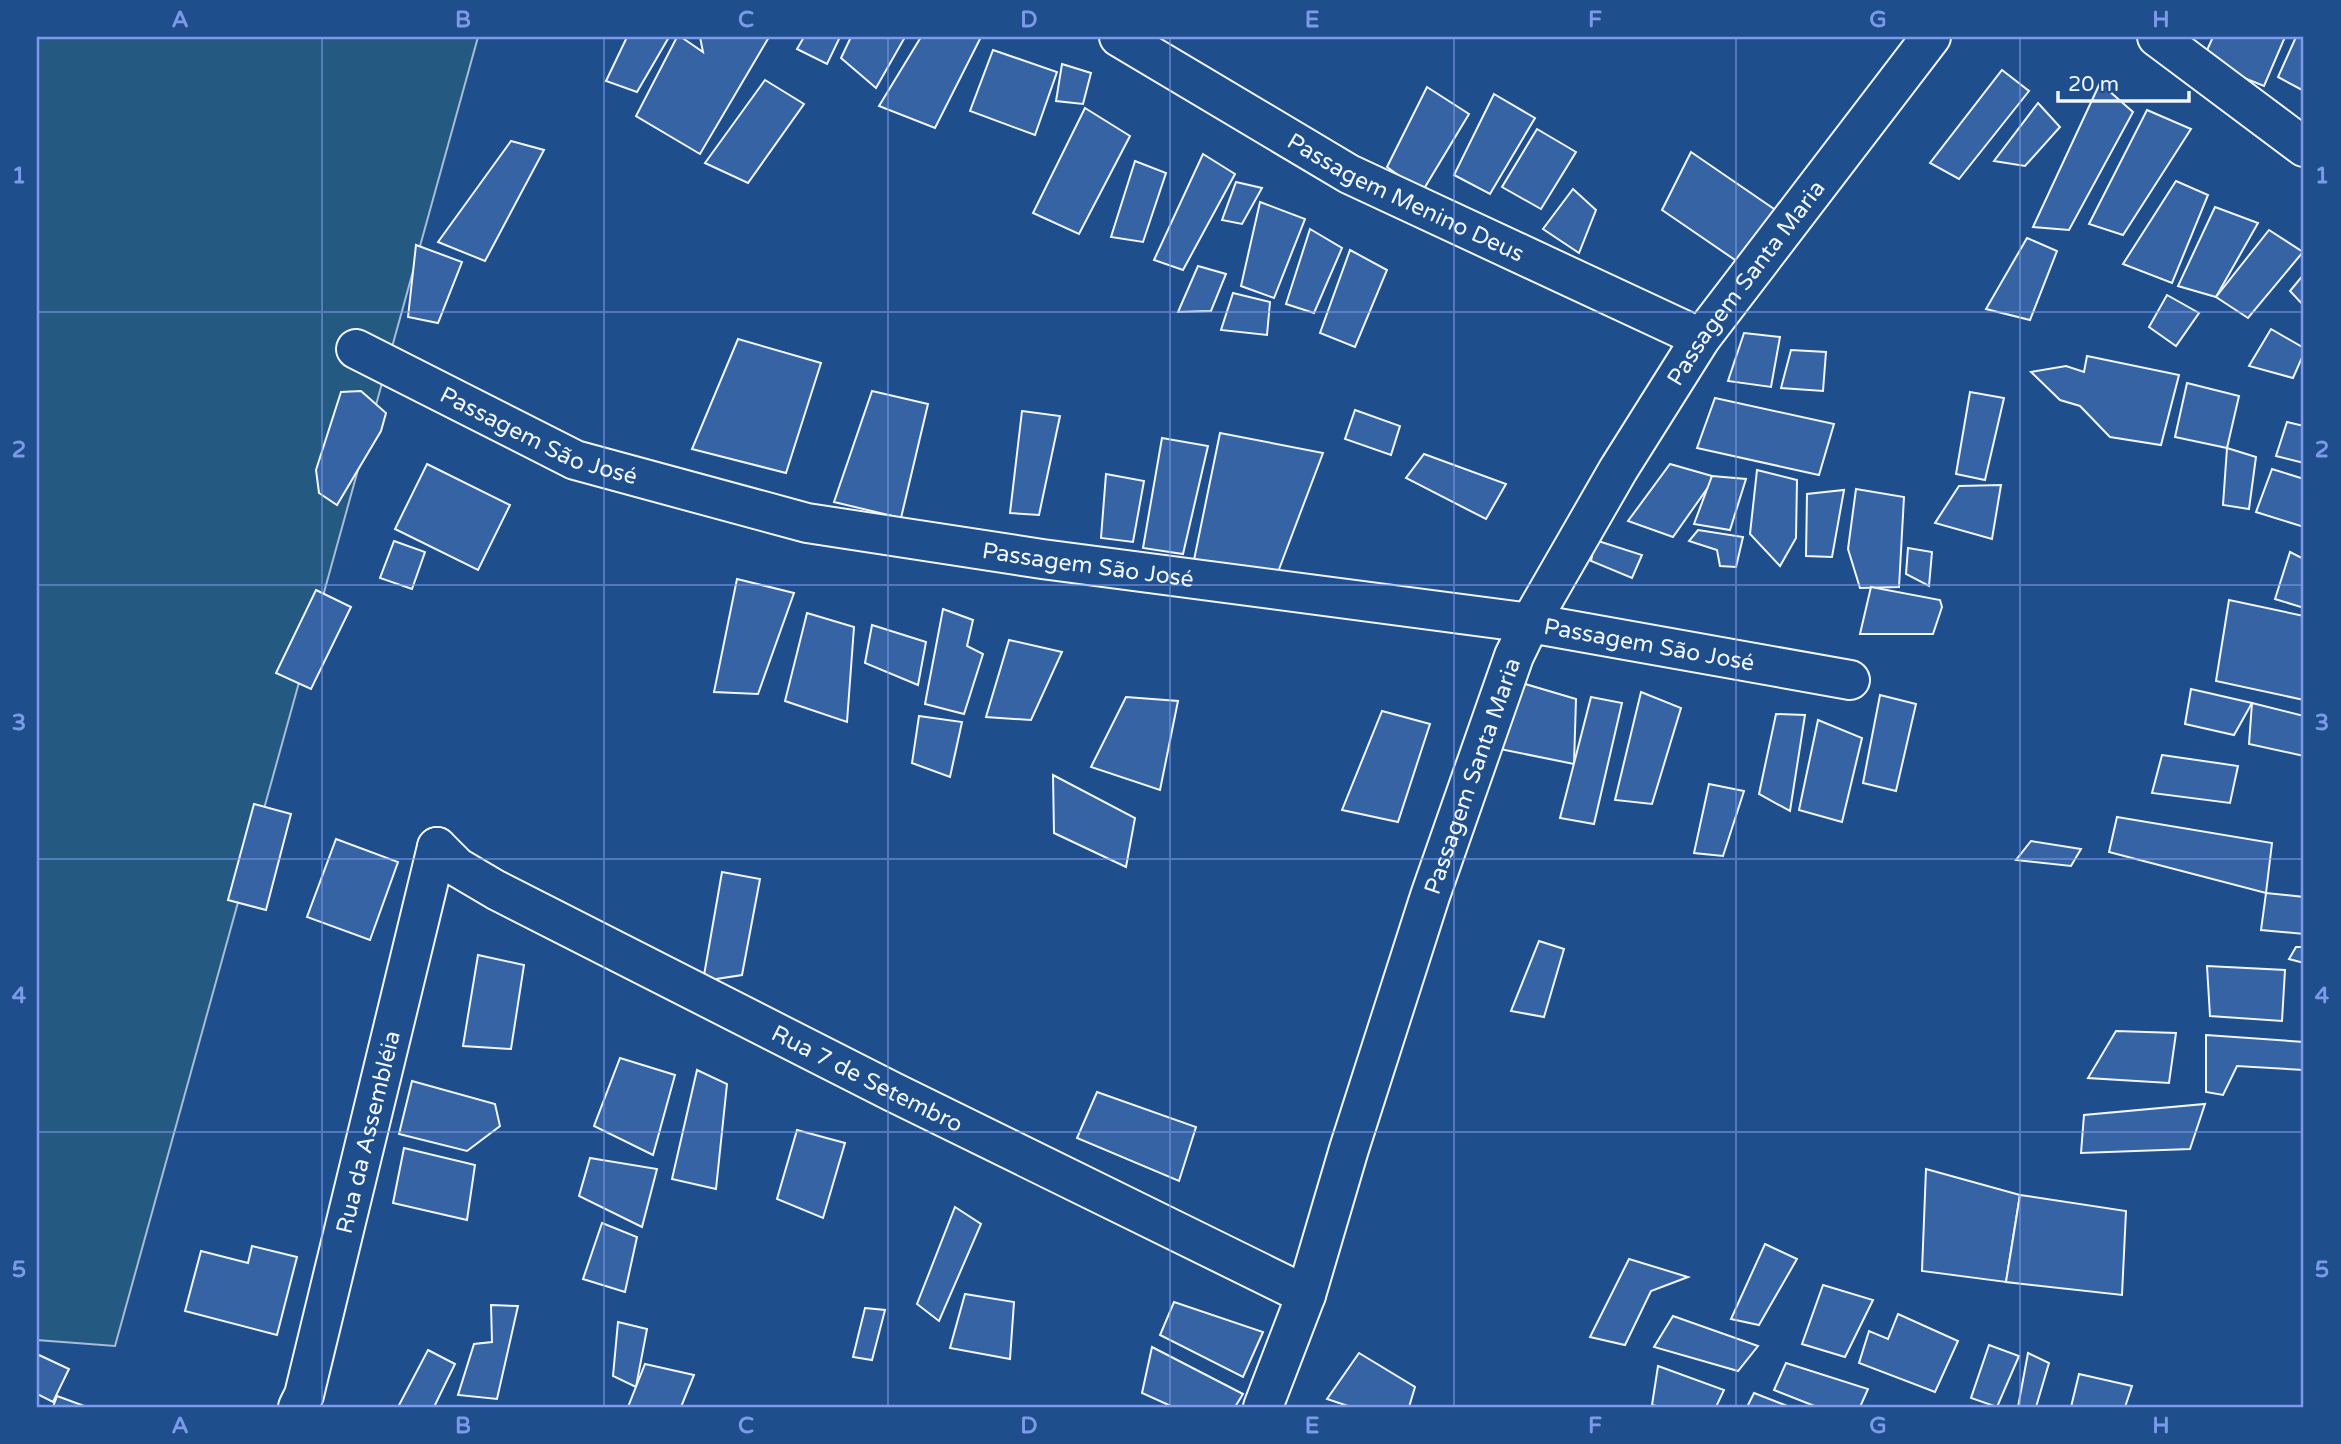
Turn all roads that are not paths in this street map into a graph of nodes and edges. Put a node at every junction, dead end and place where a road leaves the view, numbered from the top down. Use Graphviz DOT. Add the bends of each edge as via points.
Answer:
graph roads {
  1 [pos="1119,37"];
  2 [pos="1931,37"];
  3 [pos="2157,37"];
  4 [pos="2304,147"];
  5 [pos="1701,338"];
  6 [pos="356,349"];
  7 [pos="1530,622"];
  8 [pos="1850,680"];
  9 [pos="437,847"];
  10 [pos="1306,1295"];
  11 [pos="308,1403"];
  12 [pos="1263,1407"];
  1 -- 5 [label="street, Passagem Menino Deus" via="1349,174"];
  2 -- 5 [label="street, Passagem Santa Maria"];
  3 -- 4 [label="street"];
  5 -- 7 [label="street, Passagem Santa Maria"];
  6 -- 7 [label="street, Passagem São José" via="575,460 807,523 1056,561"];
  7 -- 8 [label="street, Passagem São José"];
  7 -- 10 [label="street, Passagem Santa Maria" via="1430,895"];
  9 -- 10 [label="street, Rua 7 de Setembro" via="457,867 496,890"];
  9 -- 11 [label="street, Rua da Assembléia"];
  10 -- 12 [label="street, Passagem Santa Maria"];
}
